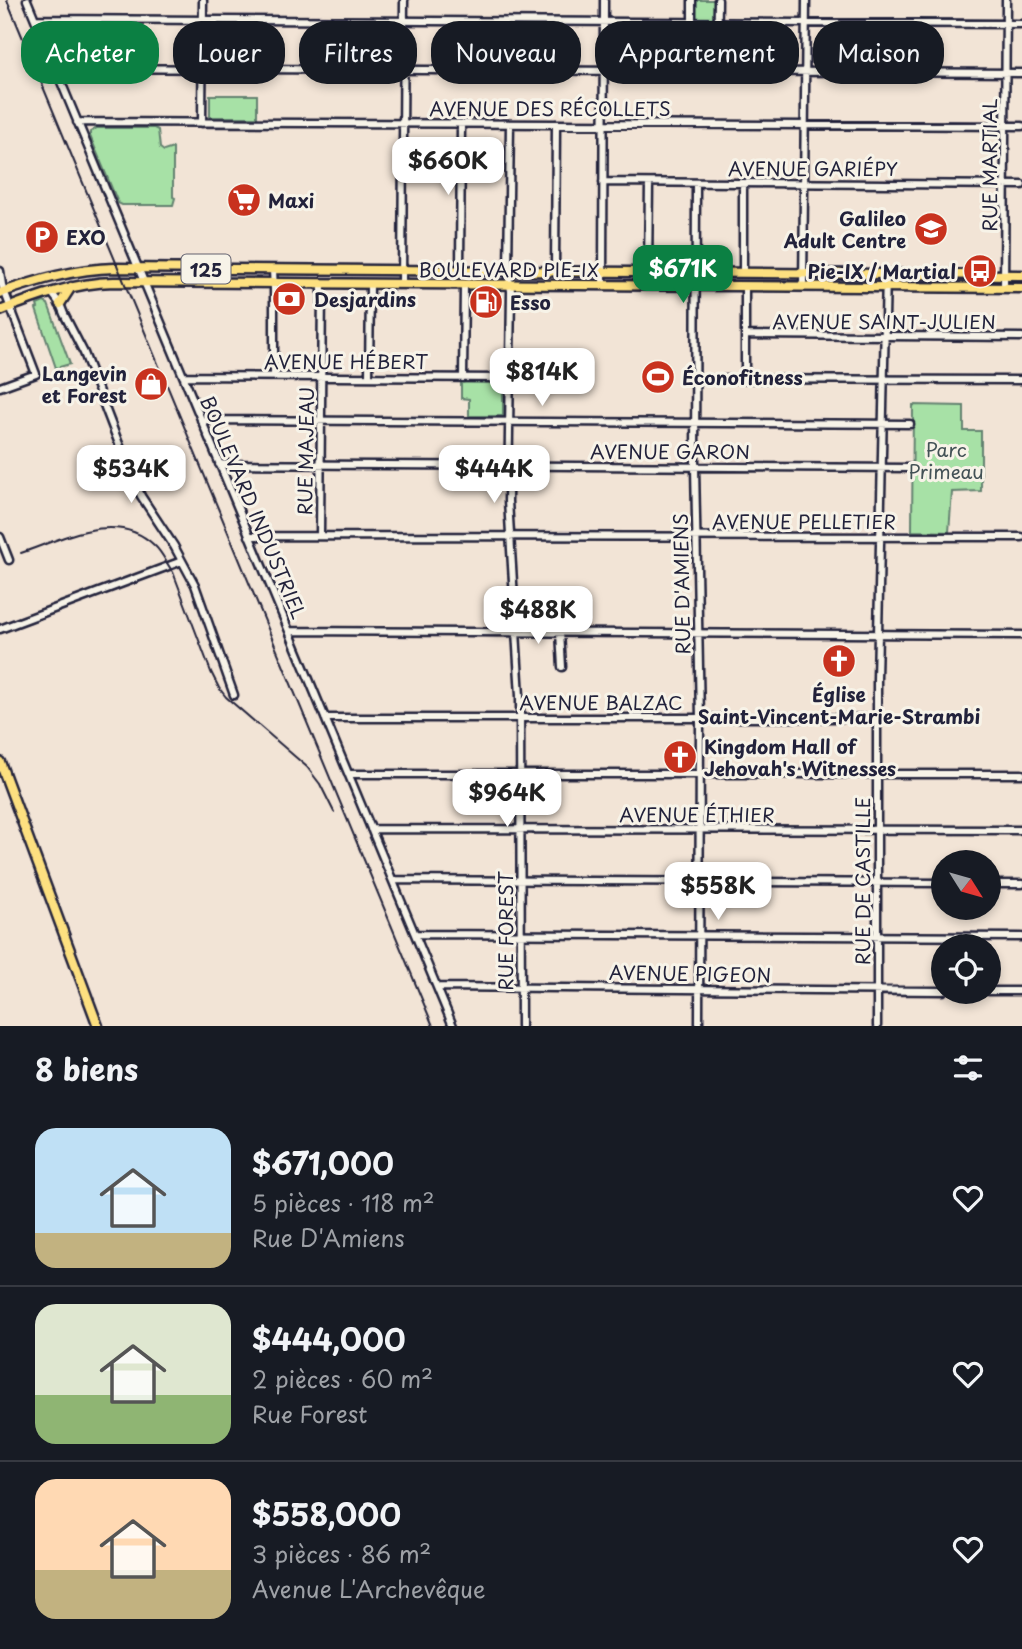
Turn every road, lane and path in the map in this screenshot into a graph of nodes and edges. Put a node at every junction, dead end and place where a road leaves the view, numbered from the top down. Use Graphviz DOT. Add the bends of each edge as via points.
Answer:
graph roads {
  1 [pos="27,0"];
  2 [pos="203,0"];
  3 [pos="404,0"];
  4 [pos="604,0"];
  5 [pos="692,0"];
  6 [pos="718,0"];
  7 [pos="806,0"];
  8 [pos="1006,0"];
  9 [pos="35,19"];
  10 [pos="202,20"];
  11 [pos="404,21"];
  12 [pos="417,21"];
  13 [pos="604,21"];
  14 [pos="692,21"];
  15 [pos="718,21"];
  16 [pos="595,22"];
  17 [pos="799,23"];
  18 [pos="806,23"];
  19 [pos="1006,24"];
  20 [pos="1022,24"];
  21 [pos="417,70"];
  22 [pos="595,71"];
  23 [pos="799,71"];
  24 [pos="806,71"];
  25 [pos="1006,73"];
  26 [pos="1022,73"];
  27 [pos="62,84"];
  28 [pos="203,84"];
  29 [pos="403,84"];
  30 [pos="604,84"];
  31 [pos="77,122"];
  32 [pos="202,122"];
  33 [pos="403,124"];
  34 [pos="461,124"];
  35 [pos="510,124"];
  36 [pos="556,124"];
  37 [pos="604,124"];
  38 [pos="805,125"];
  39 [pos="1005,126"];
  40 [pos="1022,126"];
  41 [pos="603,182"];
  42 [pos="649,183"];
  43 [pos="804,183"];
  44 [pos="696,184"];
  45 [pos="743,184"];
  46 [pos="1005,185"];
  47 [pos="1022,185"];
  48 [pos="139,269"];
  49 [pos="273,270"];
  50 [pos="402,270"];
  51 [pos="0,271"];
  52 [pos="460,271"];
  53 [pos="508,271"];
  54 [pos="555,272"];
  55 [pos="603,272"];
  56 [pos="648,272"];
  57 [pos="696,273"];
  58 [pos="743,273"];
  59 [pos="803,273"];
  60 [pos="886,274"];
  61 [pos="1004,275"];
  62 [pos="1022,275"];
  63 [pos="144,282"];
  64 [pos="274,283"];
  65 [pos="322,284"];
  66 [pos="370,284"];
  67 [pos="402,284"];
  68 [pos="464,285"];
  69 [pos="511,285"];
  70 [pos="603,285"];
  71 [pos="696,286"];
  72 [pos="745,286"];
  73 [pos="71,287"];
  74 [pos="803,287"];
  75 [pos="2,288"];
  76 [pos="886,288"];
  77 [pos="1004,288"];
  78 [pos="1022,288"];
  79 [pos="51,292"];
  80 [pos="60,304"];
  81 [pos="10,306"];
  82 [pos="0,310"];
  83 [pos="745,335"];
  84 [pos="885,337"];
  85 [pos="1022,337"];
  86 [pos="183,376"];
  87 [pos="274,376"];
  88 [pos="322,376"];
  89 [pos="369,377"];
  90 [pos="463,377"];
  91 [pos="509,378"];
  92 [pos="696,379"];
  93 [pos="745,379"];
  94 [pos="884,380"];
  95 [pos="1022,380"];
  96 [pos="0,387"];
  97 [pos="201,420"];
  98 [pos="321,420"];
  99 [pos="508,421"];
  100 [pos="695,423"];
  101 [pos="884,424"];
  102 [pos="910,424"];
  103 [pos="219,464"];
  104 [pos="320,464"];
  105 [pos="507,465"];
  106 [pos="695,467"];
  107 [pos="883,468"];
  108 [pos="911,468"];
  109 [pos="249,536"];
  110 [pos="320,536"];
  111 [pos="510,536"];
  112 [pos="696,536"];
  113 [pos="0,537"];
  114 [pos="881,537"];
  115 [pos="1022,537"];
  116 [pos="9,560"];
  117 [pos="182,561"];
  118 [pos="0,629"];
  119 [pos="289,631"];
  120 [pos="516,632"];
  121 [pos="561,632"];
  122 [pos="697,633"];
  123 [pos="878,635"];
  124 [pos="1022,635"];
  125 [pos="562,667"];
  126 [pos="234,695"];
  127 [pos="325,718"];
  128 [pos="520,718"];
  129 [pos="700,718"];
  130 [pos="877,718"];
  131 [pos="0,762"];
  132 [pos="348,774"];
  133 [pos="521,774"];
  134 [pos="699,774"];
  135 [pos="877,774"];
  136 [pos="1022,774"];
  137 [pos="2,775"];
  138 [pos="371,829"];
  139 [pos="521,830"];
  140 [pos="699,830"];
  141 [pos="1022,830"];
  142 [pos="878,831"];
  143 [pos="393,880"];
  144 [pos="521,881"];
  145 [pos="699,882"];
  146 [pos="877,883"];
  147 [pos="931,883"];
  148 [pos="1001,884"];
  149 [pos="1022,884"];
  150 [pos="415,934"];
  151 [pos="521,935"];
  152 [pos="699,936"];
  153 [pos="878,937"];
  154 [pos="1022,937"];
  155 [pos="437,987"];
  156 [pos="521,988"];
  157 [pos="699,989"];
  158 [pos="877,991"];
  159 [pos="931,991"];
  160 [pos="1001,991"];
  161 [pos="1022,991"];
  162 [pos="98,1026"];
  163 [pos="453,1026"];
  164 [pos="521,1026"];
  165 [pos="699,1026"];
  166 [pos="877,1026"];
  1 -- 9 [label="street, BOULEVARD INDUSTRIEL"];
  2 -- 10 [label="street"];
  3 -- 11 [label="street"];
  4 -- 13 [label="street"];
  5 -- 14 [label="street"];
  6 -- 15 [label="street"];
  7 -- 18 [label="street"];
  8 -- 19 [label="street, RUE MARTIAL"];
  9 -- 10 [label="street"];
  10 -- 11 [label="street"];
  12 -- 16 [label="street"];
  17 -- 18 [label="street"];
  18 -- 19 [label="street"];
  18 -- 24 [label="street"];
  19 -- 20 [label="street"];
  19 -- 25 [label="street, RUE MARTIAL"];
  21 -- 22 [label="street"];
  23 -- 24 [label="street"];
  24 -- 25 [label="street"];
  24 -- 38 [label="street"];
  25 -- 26 [label="street"];
  25 -- 39 [label="street, RUE MARTIAL"];
  27 -- 31 [label="street, BOULEVARD INDUSTRIEL"];
  28 -- 32 [label="street"];
  29 -- 33 [label="street"];
  30 -- 37 [label="street"];
  31 -- 32 [label="street, AVENUE DES RÉCOLLETS"];
  31 -- 48 [label="street, BOULEVARD INDUSTRIEL"];
  32 -- 33 [label="street, AVENUE DES RÉCOLLETS"];
  33 -- 34 [label="street, AVENUE DES RÉCOLLETS"];
  33 -- 50 [label="street"];
  34 -- 35 [label="street, AVENUE DES RÉCOLLETS"];
  34 -- 52 [label="street"];
  35 -- 36 [label="street, AVENUE DES RÉCOLLETS"];
  35 -- 53 [label="street, RUE FOREST"];
  36 -- 37 [label="street, AVENUE DES RÉCOLLETS"];
  36 -- 54 [label="street"];
  37 -- 38 [label="street, AVENUE DES RÉCOLLETS"];
  37 -- 41 [label="street"];
  38 -- 39 [label="street, AVENUE DES RÉCOLLETS"];
  38 -- 43 [label="street"];
  39 -- 40 [label="street, AVENUE DES RÉCOLLETS"];
  39 -- 46 [label="street, RUE MARTIAL"];
  41 -- 42 [label="street, AVENUE GARIÉPY"];
  41 -- 55 [label="street"];
  42 -- 44 [label="street, AVENUE GARIÉPY"];
  42 -- 56 [label="street"];
  43 -- 45 [label="street, AVENUE GARIÉPY"];
  43 -- 46 [label="street, AVENUE GARIÉPY"];
  43 -- 59 [label="street"];
  44 -- 45 [label="street, AVENUE GARIÉPY"];
  44 -- 57 [label="street, RUE D'AMIENS"];
  45 -- 58 [label="street"];
  46 -- 47 [label="street, AVENUE GARIÉPY"];
  46 -- 61 [label="street, RUE MARTIAL"];
  48 -- 49 [label="main road, BOULEVARD PIE-IX / 125"];
  48 -- 63 [label="street, BOULEVARD INDUSTRIEL"];
  48 -- 75 [label="main road, BOULEVARD PIE-IX / 125" via="74,272"];
  49 -- 50 [label="main road, BOULEVARD PIE-IX / 125"];
  49 -- 64 [label="street"];
  50 -- 52 [label="main road, BOULEVARD PIE-IX / 125"];
  50 -- 67 [label="street"];
  51 -- 75 [label="street"];
  52 -- 53 [label="main road, BOULEVARD PIE-IX / 125"];
  53 -- 54 [label="main road, BOULEVARD PIE-IX / 125"];
  53 -- 69 [label="street, RUE FOREST"];
  54 -- 55 [label="main road, BOULEVARD PIE-IX / 125"];
  55 -- 56 [label="main road, BOULEVARD PIE-IX / 125"];
  55 -- 70 [label="street"];
  56 -- 57 [label="main road, BOULEVARD PIE-IX / 125"];
  57 -- 58 [label="main road, BOULEVARD PIE-IX / 125"];
  57 -- 71 [label="street, RUE D'AMIENS"];
  58 -- 59 [label="main road, BOULEVARD PIE-IX / 125"];
  59 -- 60 [label="main road, BOULEVARD PIE-IX / 125"];
  59 -- 74 [label="street"];
  60 -- 61 [label="main road, BOULEVARD PIE-IX / 125"];
  60 -- 76 [label="street, RUE DE CASTILLE"];
  61 -- 62 [label="main road, BOULEVARD PIE-IX / 125"];
  61 -- 77 [label="street, RUE MARTIAL"];
  63 -- 64 [label="main road, BOULEVARD PIE-IX / 125"];
  63 -- 73 [label="main road, BOULEVARD PIE-IX / 125"];
  63 -- 86 [label="street, BOULEVARD INDUSTRIEL"];
  64 -- 65 [label="main road, BOULEVARD PIE-IX / 125"];
  64 -- 87 [label="street"];
  65 -- 66 [label="main road, BOULEVARD PIE-IX / 125"];
  65 -- 88 [label="street, RUE MAJEAU"];
  66 -- 67 [label="main road, BOULEVARD PIE-IX / 125"];
  66 -- 89 [label="street"];
  67 -- 68 [label="main road, BOULEVARD PIE-IX / 125"];
  68 -- 69 [label="main road, BOULEVARD PIE-IX / 125"];
  68 -- 90 [label="street"];
  69 -- 70 [label="main road, BOULEVARD PIE-IX / 125"];
  69 -- 91 [label="street, RUE FOREST"];
  70 -- 71 [label="main road, BOULEVARD PIE-IX / 125"];
  71 -- 72 [label="main road, BOULEVARD PIE-IX / 125"];
  71 -- 92 [label="street, RUE D'AMIENS"];
  72 -- 74 [label="main road, BOULEVARD PIE-IX / 125"];
  72 -- 83 [label="street"];
  73 -- 79 [label="main road, BOULEVARD PIE-IX / 125"];
  73 -- 80 [label="main road"];
  74 -- 76 [label="main road, BOULEVARD PIE-IX / 125"];
  75 -- 81 [label="street"];
  76 -- 77 [label="main road, BOULEVARD PIE-IX / 125"];
  76 -- 84 [label="street, RUE DE CASTILLE"];
  77 -- 78 [label="main road, BOULEVARD PIE-IX / 125"];
  79 -- 80 [label="street"];
  79 -- 81 [label="main road, BOULEVARD PIE-IX / 125"];
  80 -- 117 [label="street" via="138,488"];
  81 -- 82 [label="main road, BOULEVARD PIE-IX / 125"];
  81 -- 96 [label="street" via="36,374"];
  83 -- 84 [label="street, AVENUE SAINT-JULIEN"];
  83 -- 93 [label="street"];
  84 -- 85 [label="street, AVENUE SAINT-JULIEN"];
  84 -- 94 [label="street, RUE DE CASTILLE"];
  86 -- 87 [label="street, AVENUE HÉBERT"];
  86 -- 97 [label="street, BOULEVARD INDUSTRIEL"];
  87 -- 88 [label="street, AVENUE HÉBERT"];
  88 -- 89 [label="street, AVENUE HÉBERT"];
  88 -- 98 [label="street, RUE MAJEAU"];
  89 -- 90 [label="street, AVENUE HÉBERT"];
  90 -- 91 [label="street, AVENUE HÉBERT"];
  91 -- 99 [label="street, RUE FOREST"];
  92 -- 93 [label="street"];
  92 -- 100 [label="street, RUE D'AMIENS"];
  93 -- 94 [label="street"];
  94 -- 95 [label="street"];
  94 -- 101 [label="street, RUE DE CASTILLE"];
  97 -- 98 [label="street"];
  97 -- 103 [label="street, BOULEVARD INDUSTRIEL"];
  98 -- 99 [label="street"];
  98 -- 104 [label="street, RUE MAJEAU"];
  99 -- 100 [label="street"];
  99 -- 105 [label="street, RUE FOREST"];
  100 -- 101 [label="street"];
  100 -- 106 [label="street, RUE D'AMIENS"];
  101 -- 102 [label="street"];
  101 -- 107 [label="street, RUE DE CASTILLE"];
  103 -- 104 [label="street, AVENUE GARON"];
  103 -- 109 [label="street, BOULEVARD INDUSTRIEL"];
  104 -- 105 [label="street, AVENUE GARON"];
  104 -- 110 [label="street, RUE MAJEAU"];
  105 -- 106 [label="street, AVENUE GARON"];
  105 -- 111 [label="street, RUE FOREST"];
  106 -- 107 [label="street, AVENUE GARON"];
  106 -- 112 [label="street, RUE D'AMIENS"];
  107 -- 108 [label="street, AVENUE GARON"];
  107 -- 114 [label="street, RUE DE CASTILLE"];
  109 -- 110 [label="street, AVENUE PELLETIER"];
  109 -- 119 [label="street, BOULEVARD INDUSTRIEL"];
  110 -- 111 [label="street, AVENUE PELLETIER"];
  111 -- 112 [label="street, AVENUE PELLETIER"];
  111 -- 120 [label="street, RUE FOREST"];
  112 -- 114 [label="street, AVENUE PELLETIER"];
  112 -- 122 [label="street, RUE D'AMIENS"];
  113 -- 116 [label="street"];
  114 -- 115 [label="street, AVENUE PELLETIER"];
  114 -- 123 [label="street, RUE DE CASTILLE"];
  117 -- 118 [label="street"];
  117 -- 126 [label="street"];
  119 -- 120 [label="street"];
  119 -- 127 [label="street, BOULEVARD INDUSTRIEL"];
  120 -- 121 [label="street"];
  120 -- 128 [label="street, RUE FOREST"];
  121 -- 122 [label="street"];
  121 -- 125 [label="street"];
  122 -- 123 [label="street"];
  122 -- 129 [label="street, RUE D'AMIENS"];
  123 -- 124 [label="street"];
  123 -- 130 [label="street, RUE DE CASTILLE"];
  127 -- 128 [label="street, AVENUE BALZAC"];
  127 -- 132 [label="street, BOULEVARD INDUSTRIEL"];
  128 -- 129 [label="street, AVENUE BALZAC"];
  128 -- 133 [label="street, RUE FOREST"];
  129 -- 130 [label="street, AVENUE BALZAC"];
  129 -- 134 [label="street, RUE D'AMIENS"];
  130 -- 135 [label="street, RUE DE CASTILLE"];
  131 -- 137 [label="main road"];
  132 -- 133 [label="street"];
  132 -- 138 [label="street, BOULEVARD INDUSTRIEL"];
  133 -- 134 [label="street"];
  133 -- 139 [label="street, RUE FOREST"];
  134 -- 135 [label="street"];
  134 -- 140 [label="street, RUE D'AMIENS"];
  135 -- 136 [label="street"];
  135 -- 142 [label="street, RUE DE CASTILLE"];
  137 -- 162 [label="main road"];
  138 -- 139 [label="street, AVENUE ÉTHIER"];
  138 -- 143 [label="street, BOULEVARD INDUSTRIEL"];
  139 -- 140 [label="street, AVENUE ÉTHIER"];
  139 -- 144 [label="street, RUE FOREST"];
  140 -- 142 [label="street, AVENUE ÉTHIER"];
  140 -- 145 [label="street, RUE D'AMIENS"];
  141 -- 142 [label="street, AVENUE ÉTHIER"];
  142 -- 146 [label="street, RUE DE CASTILLE"];
  143 -- 144 [label="street"];
  143 -- 150 [label="street, BOULEVARD INDUSTRIEL"];
  144 -- 145 [label="street"];
  144 -- 151 [label="street, RUE FOREST"];
  145 -- 146 [label="street"];
  145 -- 152 [label="street, RUE D'AMIENS"];
  146 -- 147 [label="street"];
  146 -- 153 [label="street, RUE DE CASTILLE"];
  148 -- 149 [label="street"];
  150 -- 151 [label="street"];
  150 -- 155 [label="street, BOULEVARD INDUSTRIEL"];
  151 -- 152 [label="street"];
  151 -- 156 [label="street, RUE FOREST"];
  152 -- 153 [label="street"];
  152 -- 157 [label="street, RUE D'AMIENS"];
  153 -- 154 [label="street"];
  153 -- 158 [label="street, RUE DE CASTILLE"];
  155 -- 156 [label="street, AVENUE PIGEON"];
  155 -- 163 [label="street, BOULEVARD INDUSTRIEL"];
  156 -- 157 [label="street, AVENUE PIGEON"];
  156 -- 164 [label="street, RUE FOREST"];
  157 -- 158 [label="street, AVENUE PIGEON"];
  157 -- 165 [label="street, RUE D'AMIENS"];
  158 -- 159 [label="street, AVENUE PIGEON"];
  158 -- 166 [label="street, RUE DE CASTILLE"];
  160 -- 161 [label="street"];
}
